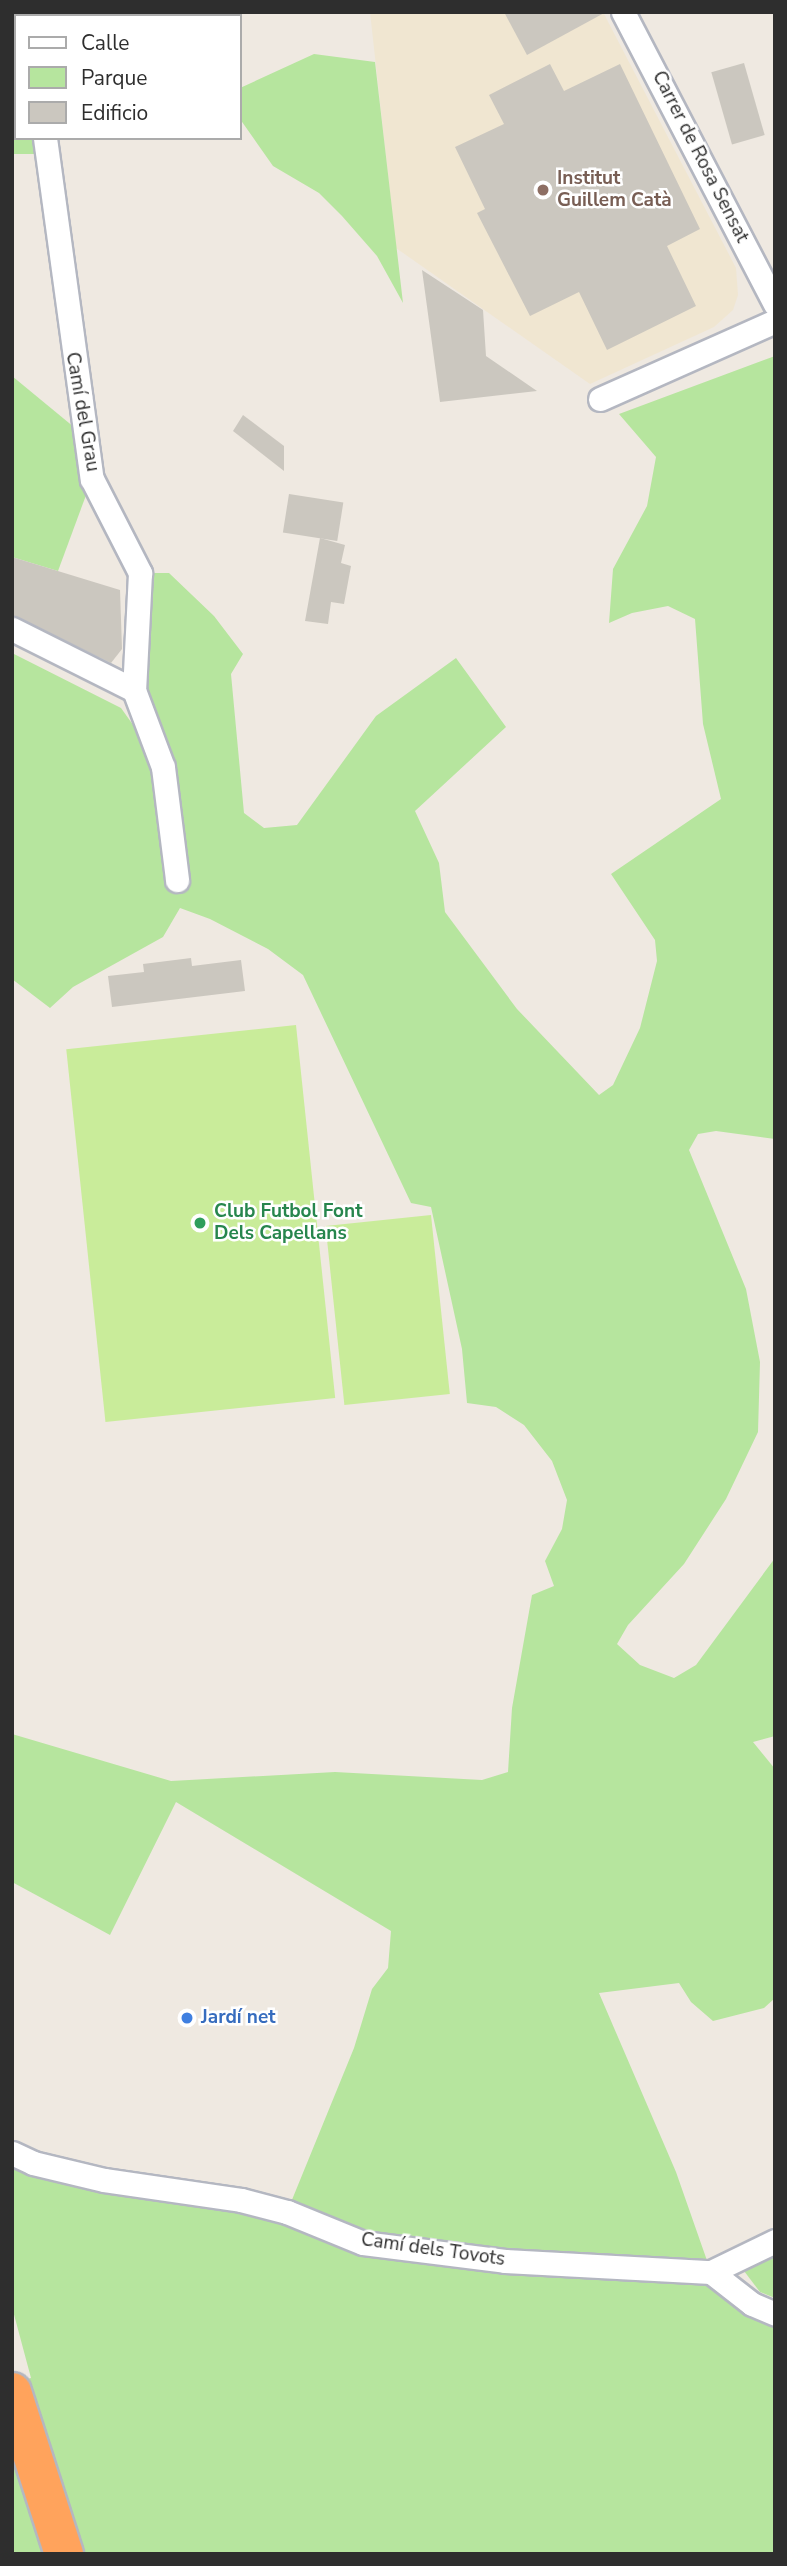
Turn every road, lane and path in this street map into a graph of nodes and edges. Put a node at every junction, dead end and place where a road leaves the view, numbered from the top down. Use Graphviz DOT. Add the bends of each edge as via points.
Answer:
graph roads {
  1 [pos="623,12"];
  2 [pos="45,140"];
  3 [pos="775,304"];
  4 [pos="775,321"];
  5 [pos="600,399"];
  6 [pos="12,629"];
  7 [pos="134,690"];
  8 [pos="177,880"];
  9 [pos="12,2153"];
  10 [pos="775,2241"];
  11 [pos="711,2272"];
  12 [pos="775,2314"];
  13 [pos="12,2392"];
  14 [pos="64,2554"];
  1 -- 3 [label="street, Carrer de Rosa Sensat"];
  2 -- 7 [label="street, Camí del Grau" via="92,479 140,573"];
  4 -- 5 [label="street"];
  6 -- 7 [label="street"];
  7 -- 8 [label="street, Camí del Grau" via="163,767"];
  9 -- 11 [label="street, Camí dels Tovots" via="33,2163 104,2180 241,2200 287,2212 363,2243 505,2261"];
  10 -- 11 [label="street, Camí dels Tovots"];
  11 -- 12 [label="street" via="752,2304"];
  13 -- 14 [label="highway"];
}
